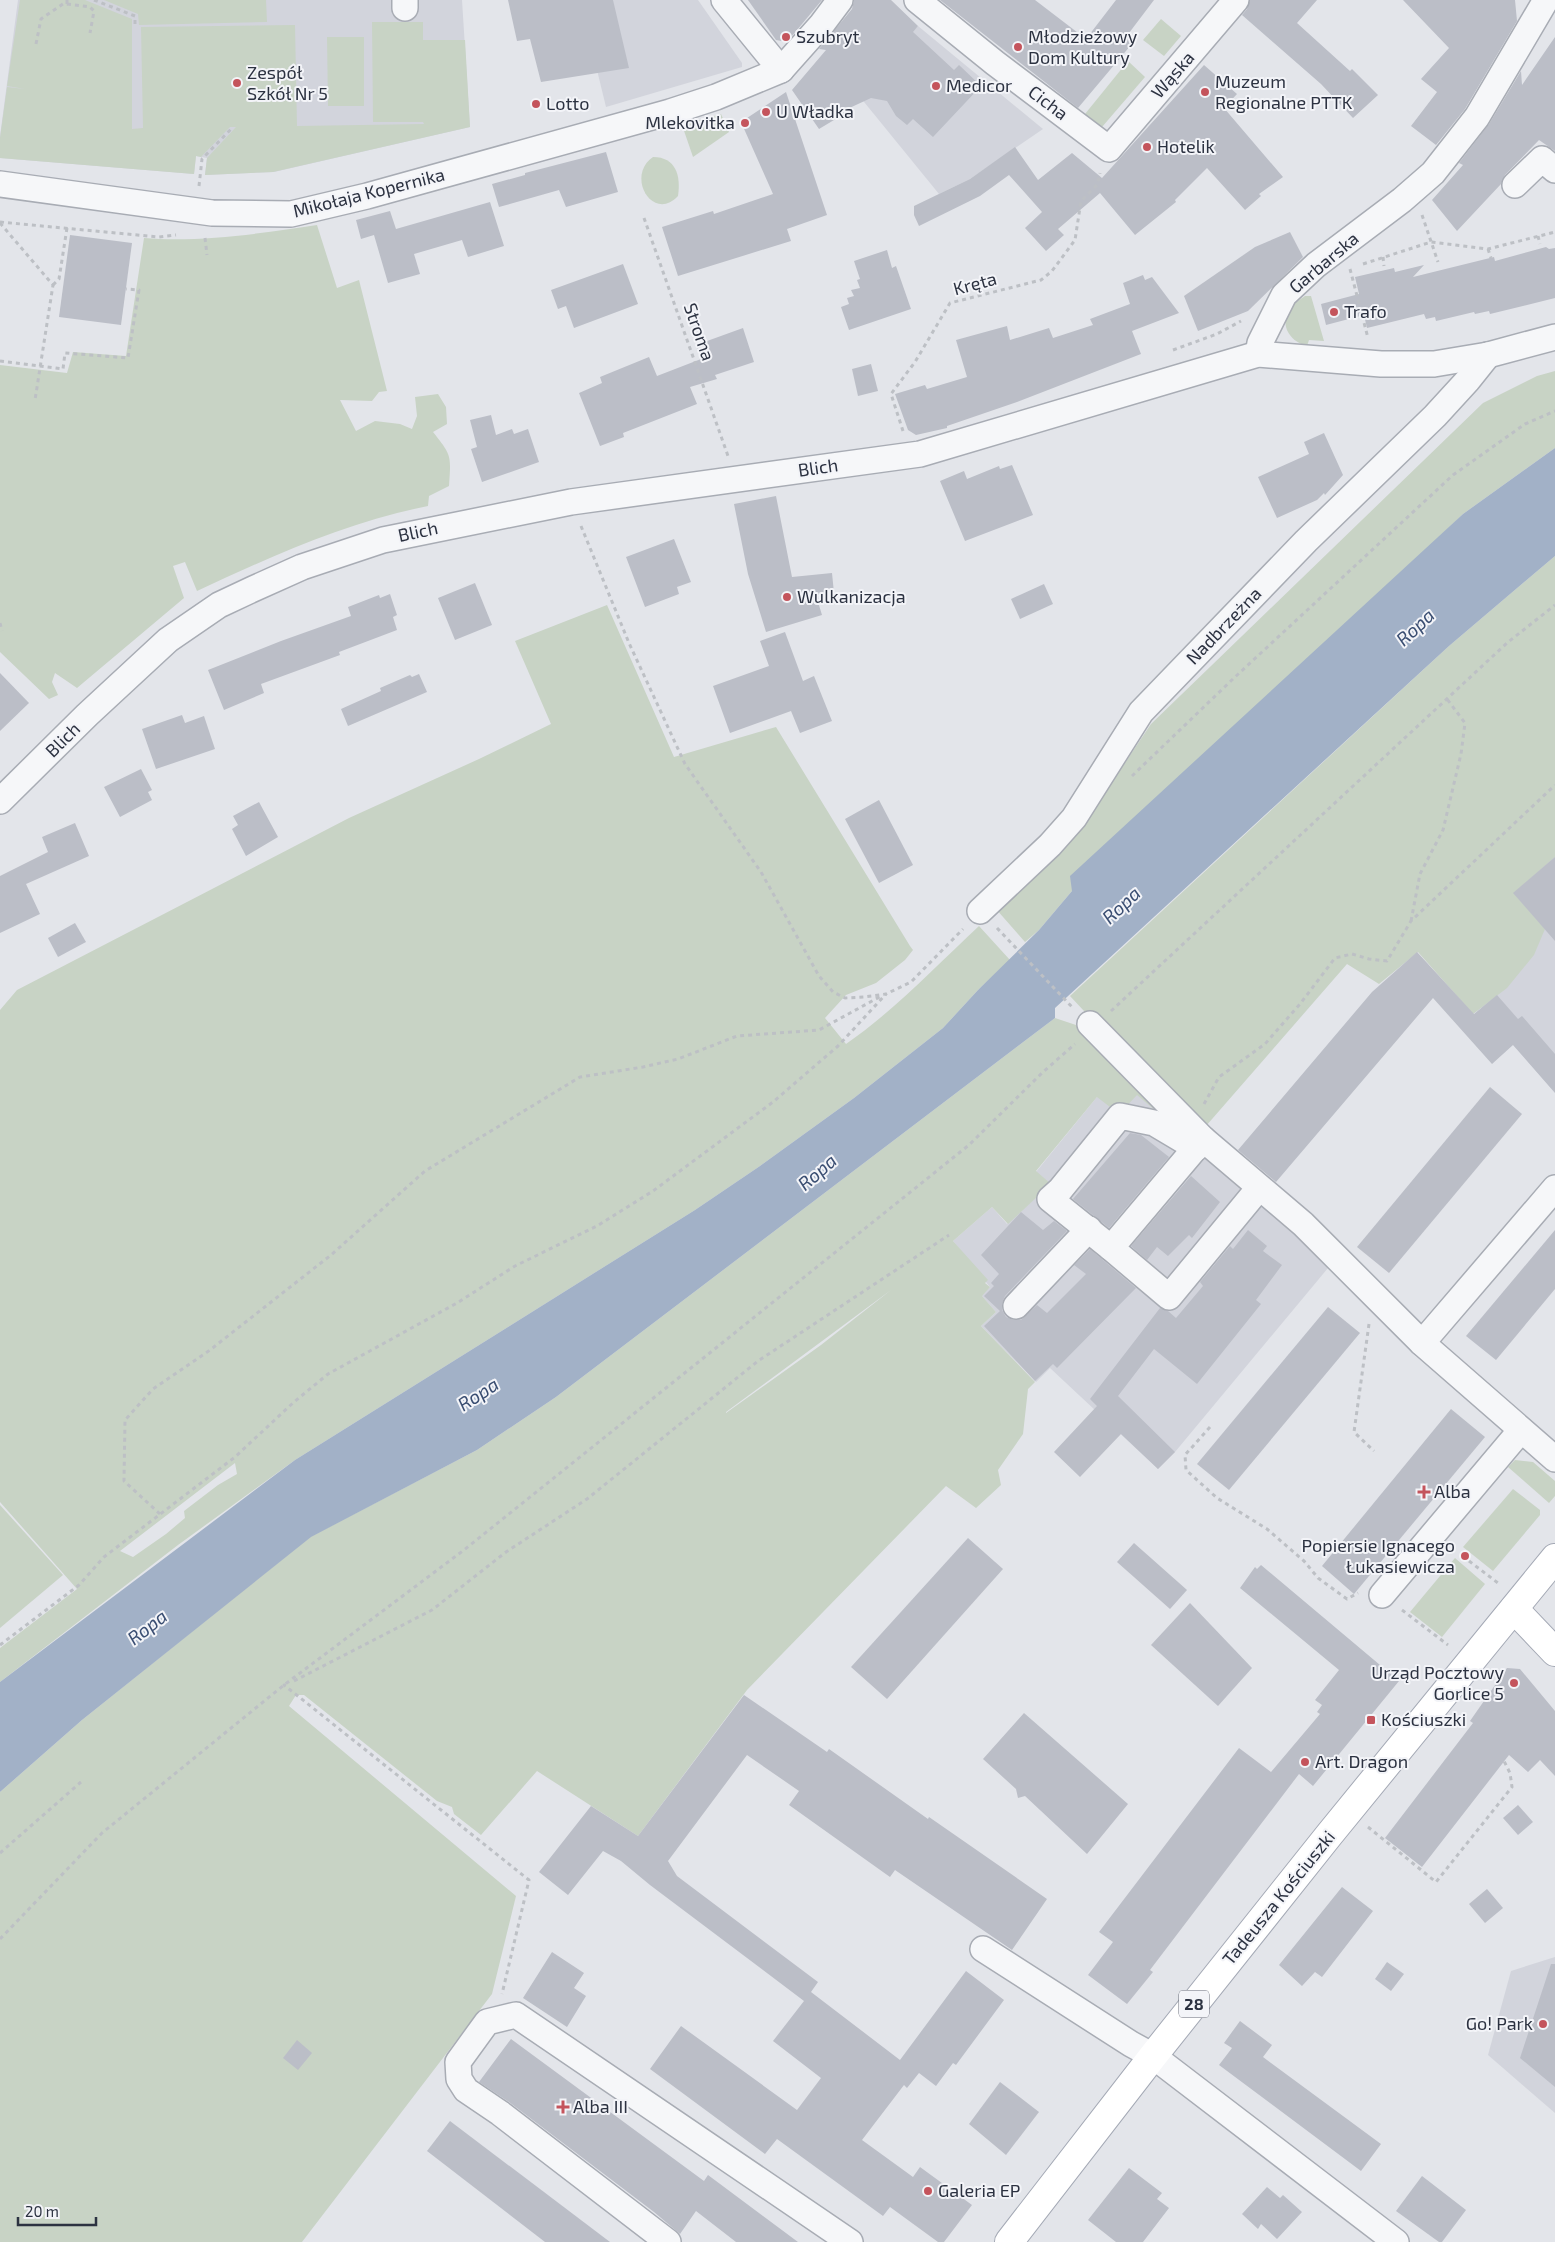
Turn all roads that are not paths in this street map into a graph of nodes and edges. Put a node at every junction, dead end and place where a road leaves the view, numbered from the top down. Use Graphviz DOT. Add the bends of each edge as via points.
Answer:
graph roads {
  1 [pos="724,0"];
  2 [pos="840,0"];
  3 [pos="917,0"];
  4 [pos="1236,0"];
  5 [pos="1546,0"];
  6 [pos="781,70"];
  7 [pos="1109,149"];
  8 [pos="1555,170"];
  9 [pos="0,184"];
  10 [pos="1515,185"];
  11 [pos="1555,337"];
  12 [pos="1258,354"];
  13 [pos="1488,356"];
  14 [pos="0,801"];
  15 [pos="985,916"];
  16 [pos="1092,1026"];
  17 [pos="1198,1138"];
  18 [pos="1259,1188"];
  19 [pos="1555,1188"];
  20 [pos="1088,1229"];
  21 [pos="1110,1248"];
  22 [pos="1016,1306"];
  23 [pos="1422,1343"];
  24 [pos="1521,1430"];
  25 [pos="1555,1459"];
  26 [pos="1555,1558"];
  27 [pos="1382,1595"];
  28 [pos="1514,1609"];
  29 [pos="1555,1652"];
  30 [pos="983,1949"];
  31 [pos="1153,2056"];
  32 [pos="668,2242"];
  33 [pos="850,2242"];
  34 [pos="1009,2242"];
  35 [pos="1396,2242"];
  1 -- 6 [label="street"];
  2 -- 6 [label="street"];
  3 -- 7 [label="street, Cicha"];
  4 -- 7 [label="street, Wąska"];
  5 -- 12 [label="street, Garbarska" via="1477,117 1432,173 1316,266 1284,296 1260,343"];
  6 -- 9 [label="street, Mikołaja Kopernika" via="703,102 367,196 291,214 212,213"];
  8 -- 10 [label="street" via="1542,159"];
  11 -- 13 [label="street"];
  12 -- 13 [label="street" via="1381,364 1434,364"];
  12 -- 14 [label="street, Blich" via="920,454 571,502 383,540 302,567 219,605 168,640"];
  13 -- 15 [label="street, Nadbrzeżna" via="1435,416 1306,541 1141,712 1074,818"];
  16 -- 17 [label="street"];
  17 -- 18 [label="street"];
  17 -- 20 [label="street" via="1120,1116 1050,1198"];
  17 -- 21 [label="street"];
  18 -- 21 [label="street" via="1169,1297"];
  18 -- 23 [label="street" via="1302,1224"];
  19 -- 23 [label="street"];
  20 -- 21 [label="street"];
  20 -- 22 [label="street"];
  23 -- 24 [label="street"];
  24 -- 25 [label="street"];
  24 -- 27 [label="street"];
  26 -- 28 [label="main road, Tadeusza Kościuszki / 28"];
  28 -- 29 [label="main road"];
  28 -- 31 [label="main road, Tadeusza Kościuszki / 28"];
  30 -- 31 [label="street"];
  31 -- 34 [label="main road, Tadeusza Kościuszki / 28"];
  31 -- 35 [label="street"];
  32 -- 33 [label="street" via="466,2090 459,2078 458,2062 487,2022 516,2015"];
}
